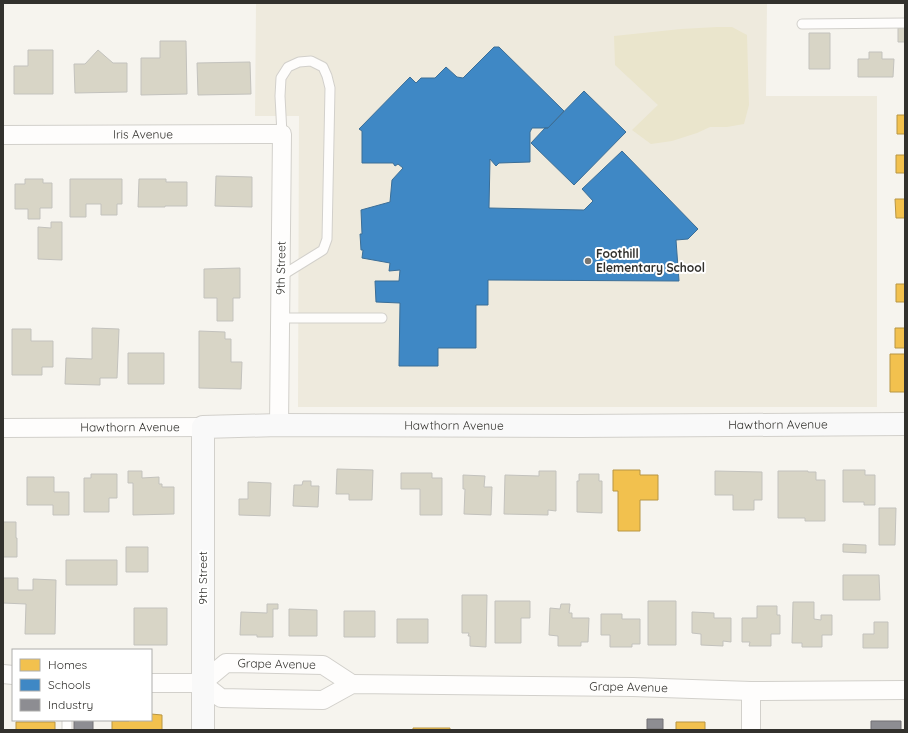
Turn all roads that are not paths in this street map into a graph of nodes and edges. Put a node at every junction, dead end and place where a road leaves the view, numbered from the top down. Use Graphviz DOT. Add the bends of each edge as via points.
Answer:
graph roads {
  1 [pos="905,23"];
  2 [pos="802,24"];
  3 [pos="282,134"];
  4 [pos="3,135"];
  5 [pos="281,276"];
  6 [pos="280,318"];
  7 [pos="382,318"];
  8 [pos="905,424"];
  9 [pos="279,425"];
  10 [pos="203,427"];
  11 [pos="3,428"];
  12 [pos="152,683"];
  13 [pos="202,683"];
  14 [pos="352,684"];
  15 [pos="905,690"];
  16 [pos="751,691"];
  17 [pos="203,730"];
  18 [pos="752,730"];
  1 -- 2 [label="lane"];
  3 -- 4 [label="street, Iris Avenue"];
  3 -- 5 [label="street, 9th Street"];
  3 -- 5 [label="lane" via="281,78 288,67 299,62 312,61 322,67 330,88 327,239 323,250"];
  5 -- 6 [label="street, 9th Street"];
  6 -- 7 [label="lane"];
  6 -- 9 [label="street, 9th Street"];
  8 -- 9 [label="street, Hawthorn Avenue"];
  9 -- 10 [label="street, Hawthorn Avenue"];
  10 -- 11 [label="street, Hawthorn Avenue"];
  10 -- 13 [label="street, 9th Street"];
  12 -- 13 [label="street"];
  13 -- 14 [label="street, Grape Avenue" via="221,698 323,700"];
  13 -- 14 [label="street, Grape Avenue" via="226,663 323,664"];
  13 -- 17 [label="street, 9th Street"];
  14 -- 16 [label="street, Grape Avenue"];
  15 -- 16 [label="street, Grape Avenue"];
  16 -- 18 [label="street"];
}
